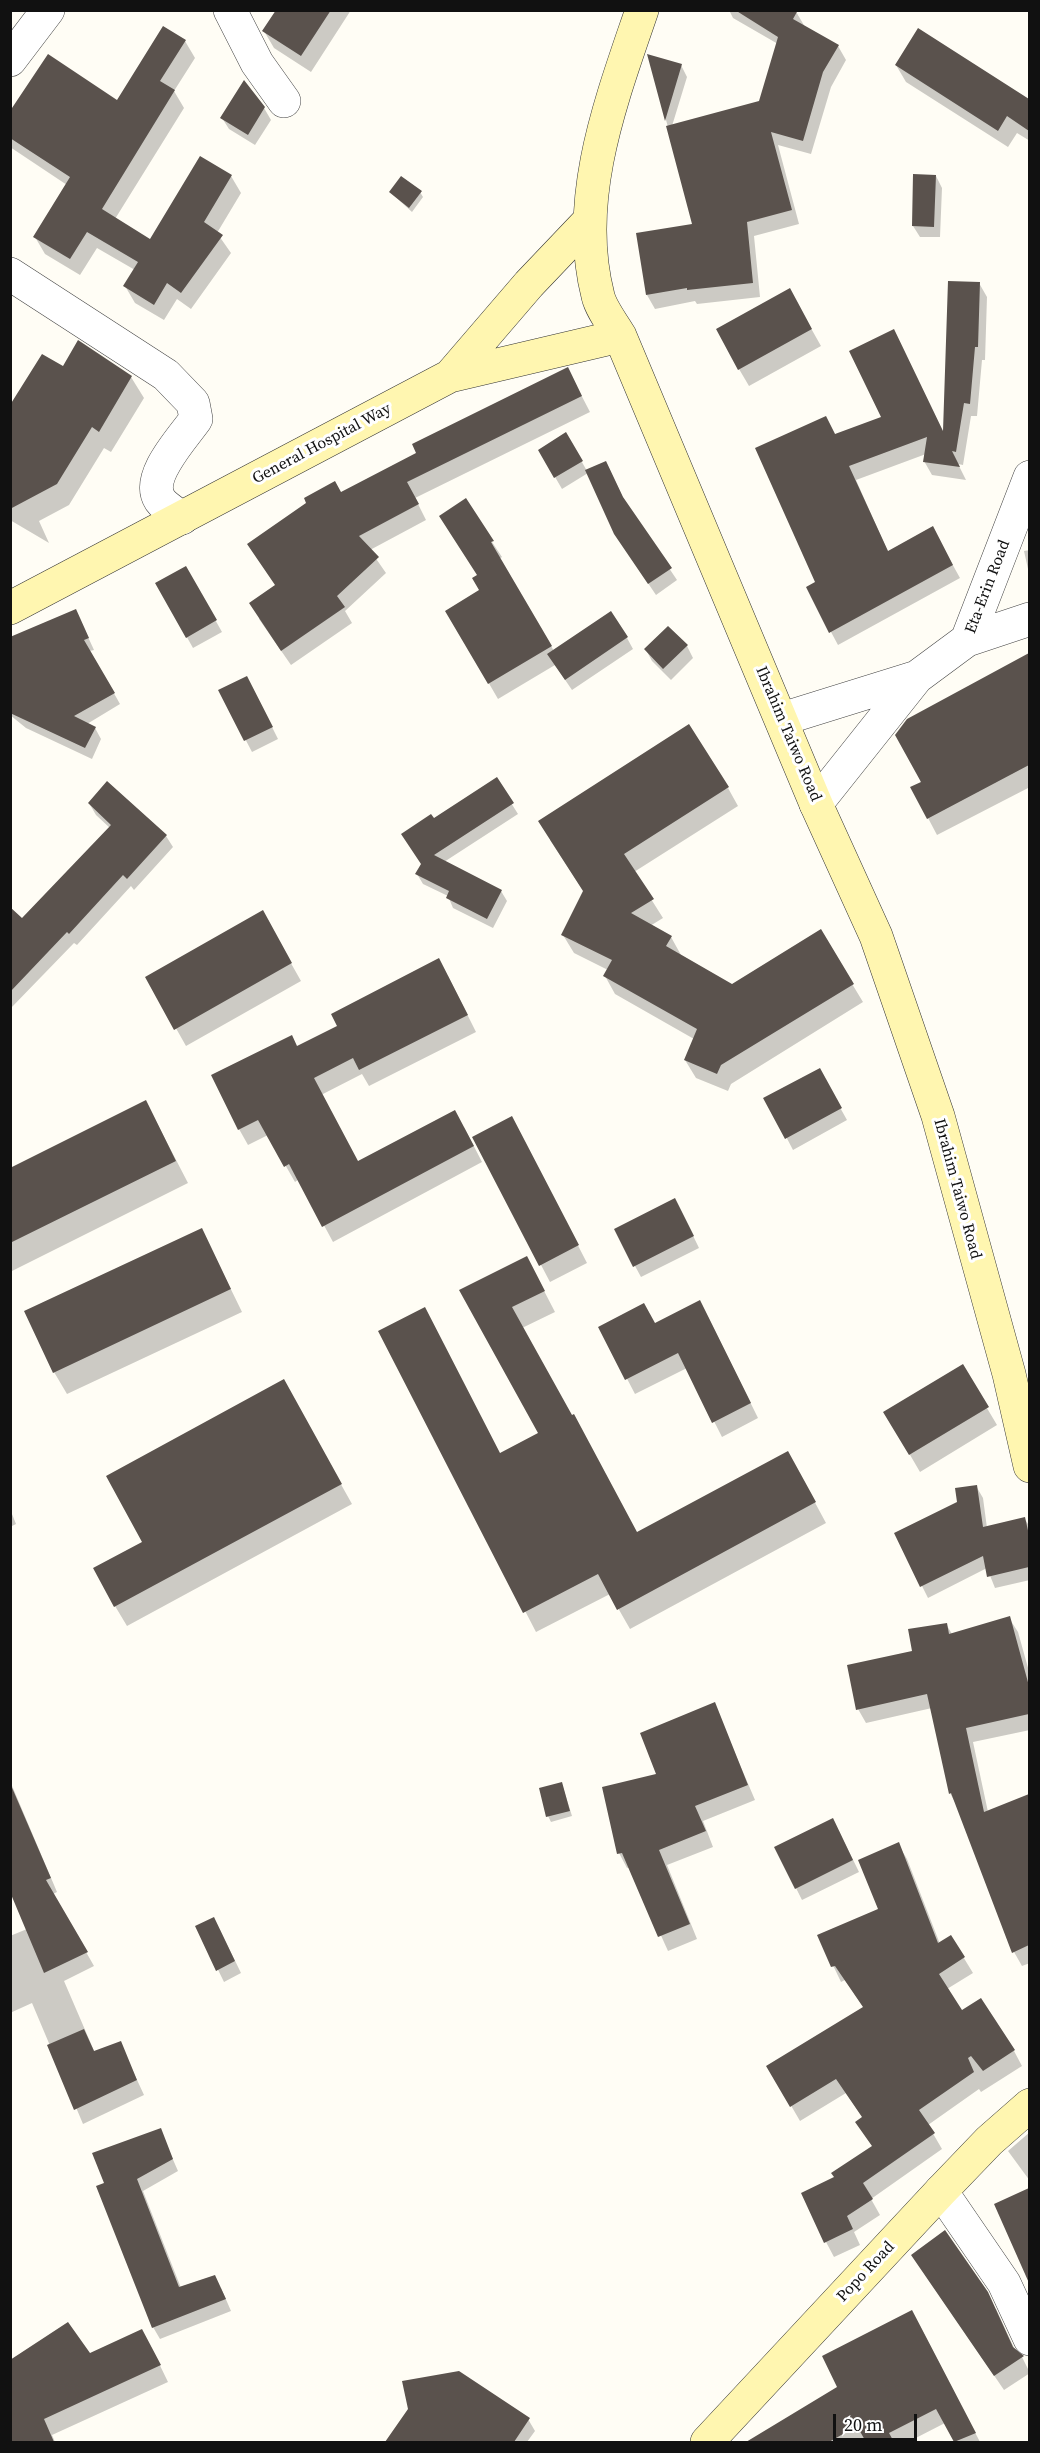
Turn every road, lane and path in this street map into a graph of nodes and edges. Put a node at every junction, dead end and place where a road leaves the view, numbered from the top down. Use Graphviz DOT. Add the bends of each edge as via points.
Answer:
graph roads {
  1 [pos="48,10"];
  2 [pos="230,10"];
  3 [pos="642,10"];
  4 [pos="10,60"];
  5 [pos="284,101"];
  6 [pos="588,222"];
  7 [pos="10,274"];
  8 [pos="620,336"];
  9 [pos="450,376"];
  10 [pos="1029,477"];
  11 [pos="182,518"];
  12 [pos="10,608"];
  13 [pos="1029,619"];
  14 [pos="967,640"];
  15 [pos="918,677"];
  16 [pos="782,719"];
  17 [pos="816,804"];
  18 [pos="1029,1466"];
  19 [pos="1029,2105"];
  20 [pos="942,2191"];
  21 [pos="1029,2339"];
  22 [pos="707,2442"];
  1 -- 4 [label="street"];
  2 -- 5 [label="street"];
  3 -- 6 [label="main road, Ibrahim Taiwo Road" via="605,120"];
  6 -- 8 [label="main road, Ibrahim Taiwo Road" via="598,298"];
  6 -- 9 [label="main road, General Hospital Way"];
  7 -- 11 [label="street" via="166,375 193,402 196,419 159,472 155,486 161,501"];
  8 -- 9 [label="main road"];
  8 -- 16 [label="main road, Ibrahim Taiwo Road"];
  9 -- 11 [label="main road, General Hospital Way"];
  10 -- 14 [label="street, Eta-Erin Road"];
  11 -- 12 [label="main road, General Hospital Way"];
  13 -- 14 [label="street"];
  14 -- 15 [label="street, Eta-Erin Road"];
  15 -- 16 [label="street, Eta-Erin Road"];
  15 -- 17 [label="street"];
  16 -- 17 [label="main road, Ibrahim Taiwo Road"];
  17 -- 18 [label="main road, Ibrahim Taiwo Road" via="876,936 938,1116 1009,1374"];
  19 -- 20 [label="main road, Popo Road"];
  20 -- 21 [label="street" via="1004,2283"];
  20 -- 22 [label="main road, Popo Road"];
}
